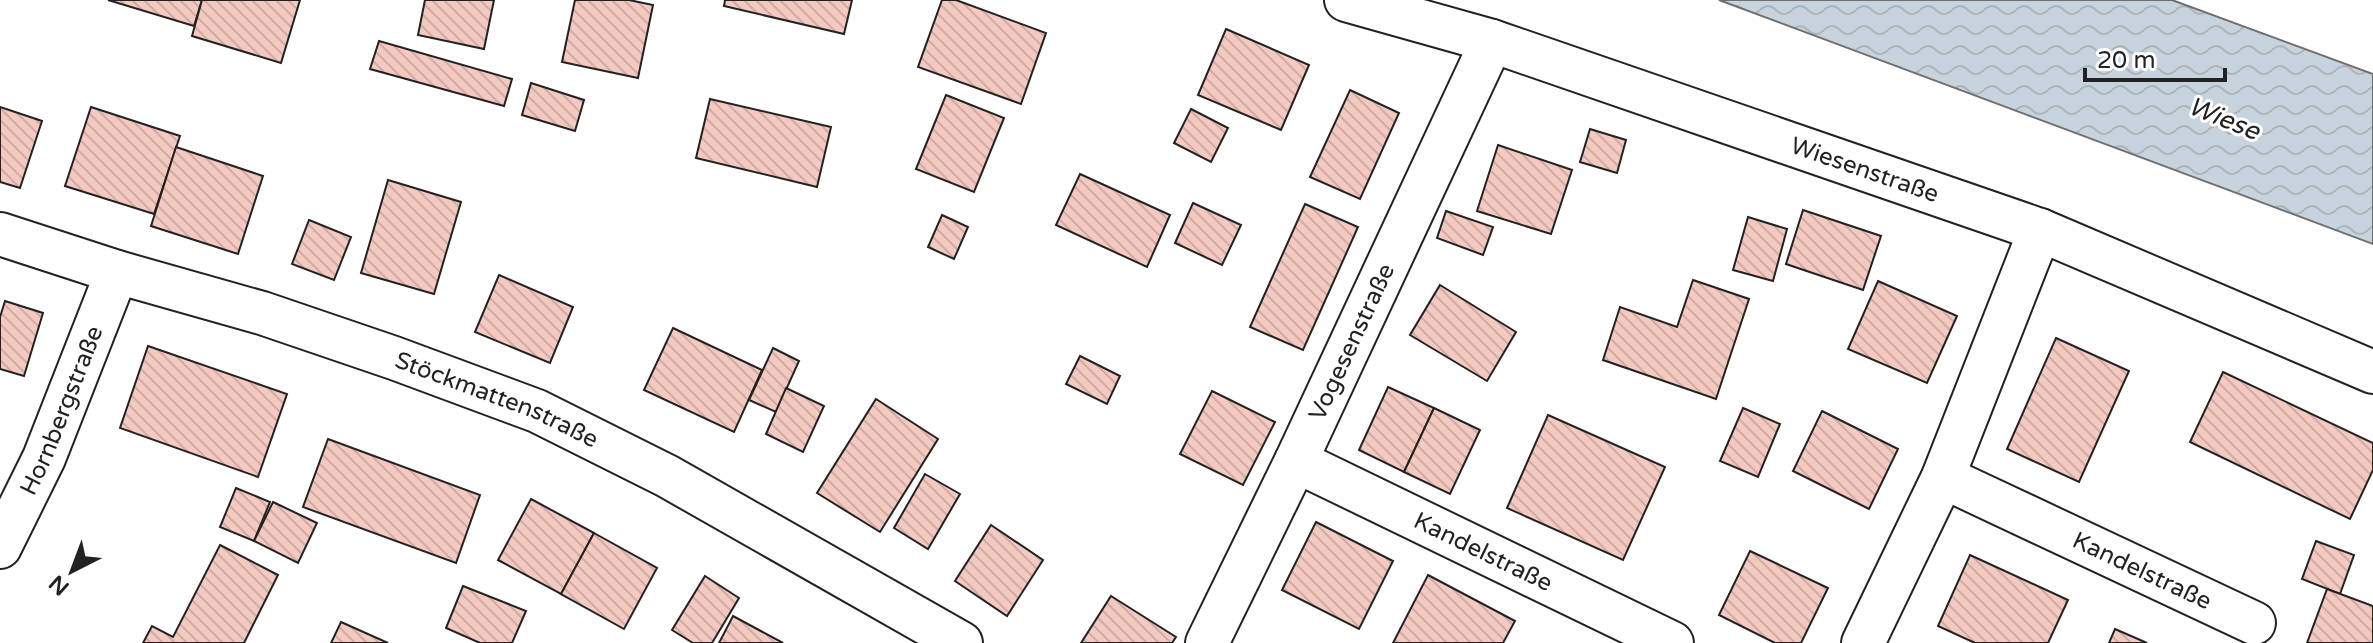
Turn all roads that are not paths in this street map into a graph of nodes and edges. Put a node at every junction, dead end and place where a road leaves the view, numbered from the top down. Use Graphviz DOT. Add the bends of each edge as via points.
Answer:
graph roads {
  1 [pos="1346,0"];
  2 [pos="1492,41"];
  3 [pos="2040,230"];
  4 [pos="0,234"];
  5 [pos="117,272"];
  6 [pos="2373,372"];
  7 [pos="1296,461"];
  8 [pos="1943,477"];
  9 [pos="0,547"];
  10 [pos="2254,623"];
  11 [pos="961,643"];
  12 [pos="1207,643"];
  13 [pos="1672,643"];
  14 [pos="1863,643"];
  1 -- 2 [label="street, Wiesenstraße"];
  2 -- 3 [label="street, Wiesenstraße"];
  2 -- 7 [label="street, Vogesenstraße"];
  3 -- 6 [label="street, Wiesenstraße"];
  3 -- 8 [label="street"];
  4 -- 5 [label="street, Stöckmattenstraße"];
  5 -- 9 [label="street, Hornbergstraße" via="44,458"];
  5 -- 11 [label="street, Stöckmattenstraße" via="262,313 537,411 667,476"];
  7 -- 12 [label="street, Vogesenstraße"];
  7 -- 13 [label="street, Kandelstraße"];
  8 -- 10 [label="street, Kandelstraße"];
  8 -- 14 [label="street"];
}
